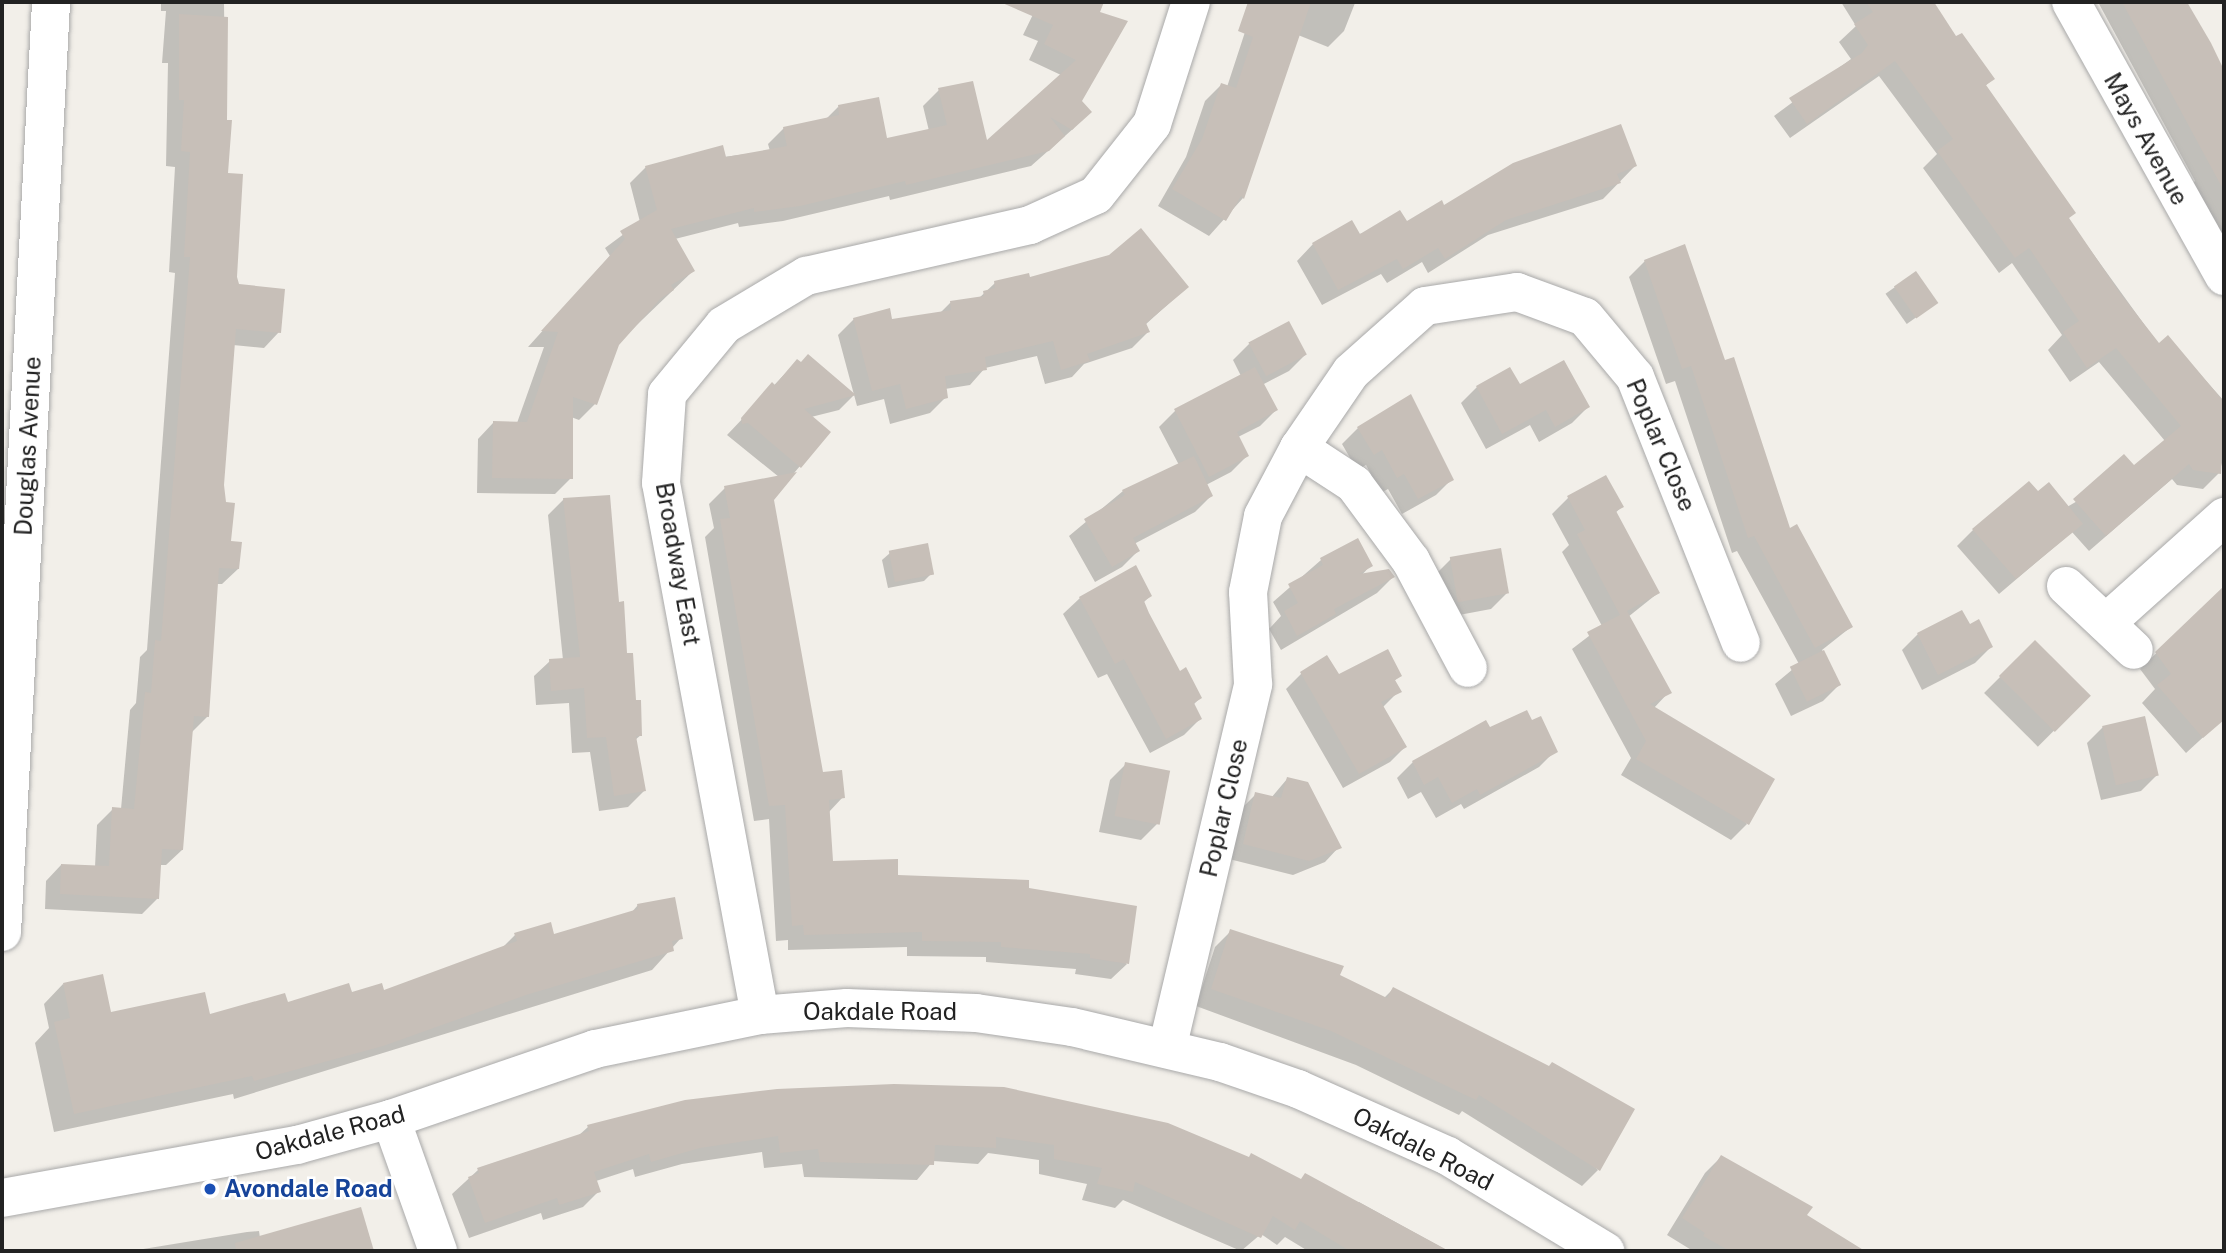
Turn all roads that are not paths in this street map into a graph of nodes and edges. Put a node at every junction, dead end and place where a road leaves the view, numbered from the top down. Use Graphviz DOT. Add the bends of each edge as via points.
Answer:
graph roads {
  1 [pos="51,2"];
  2 [pos="1191,2"];
  3 [pos="2071,2"];
  4 [pos="2224,276"];
  5 [pos="1299,448"];
  6 [pos="2224,517"];
  7 [pos="2066,586"];
  8 [pos="2106,623"];
  9 [pos="1741,643"];
  10 [pos="2134,650"];
  11 [pos="1468,668"];
  12 [pos="2,932"];
  13 [pos="760,1014"];
  14 [pos="1167,1049"];
  15 [pos="391,1119"];
  16 [pos="2,1198"];
  17 [pos="438,1251"];
  18 [pos="1605,1251"];
  1 -- 12 [label="street, Douglas Avenue"];
  2 -- 13 [label="street, Broadway East" via="1152,124 1096,195 1030,225 806,276 724,325 667,394 662,483"];
  3 -- 4 [label="street, Mays Avenue"];
  5 -- 9 [label="street, Poplar Close" via="1352,372 1425,306 1517,292 1585,317 1635,377"];
  5 -- 11 [label="street" via="1354,484 1411,561"];
  5 -- 14 [label="street, Poplar Close" via="1263,516 1248,592 1254,684"];
  6 -- 8 [label="street"];
  7 -- 8 [label="street"];
  8 -- 10 [label="street"];
  13 -- 14 [label="street, Oakdale Road" via="847,1007 976,1013 1072,1027"];
  13 -- 15 [label="street, Oakdale Road" via="595,1049"];
  14 -- 18 [label="street, Oakdale Road" via="1298,1089 1448,1156"];
  15 -- 16 [label="street, Oakdale Road" via="209,1164"];
  15 -- 17 [label="street"];
}
